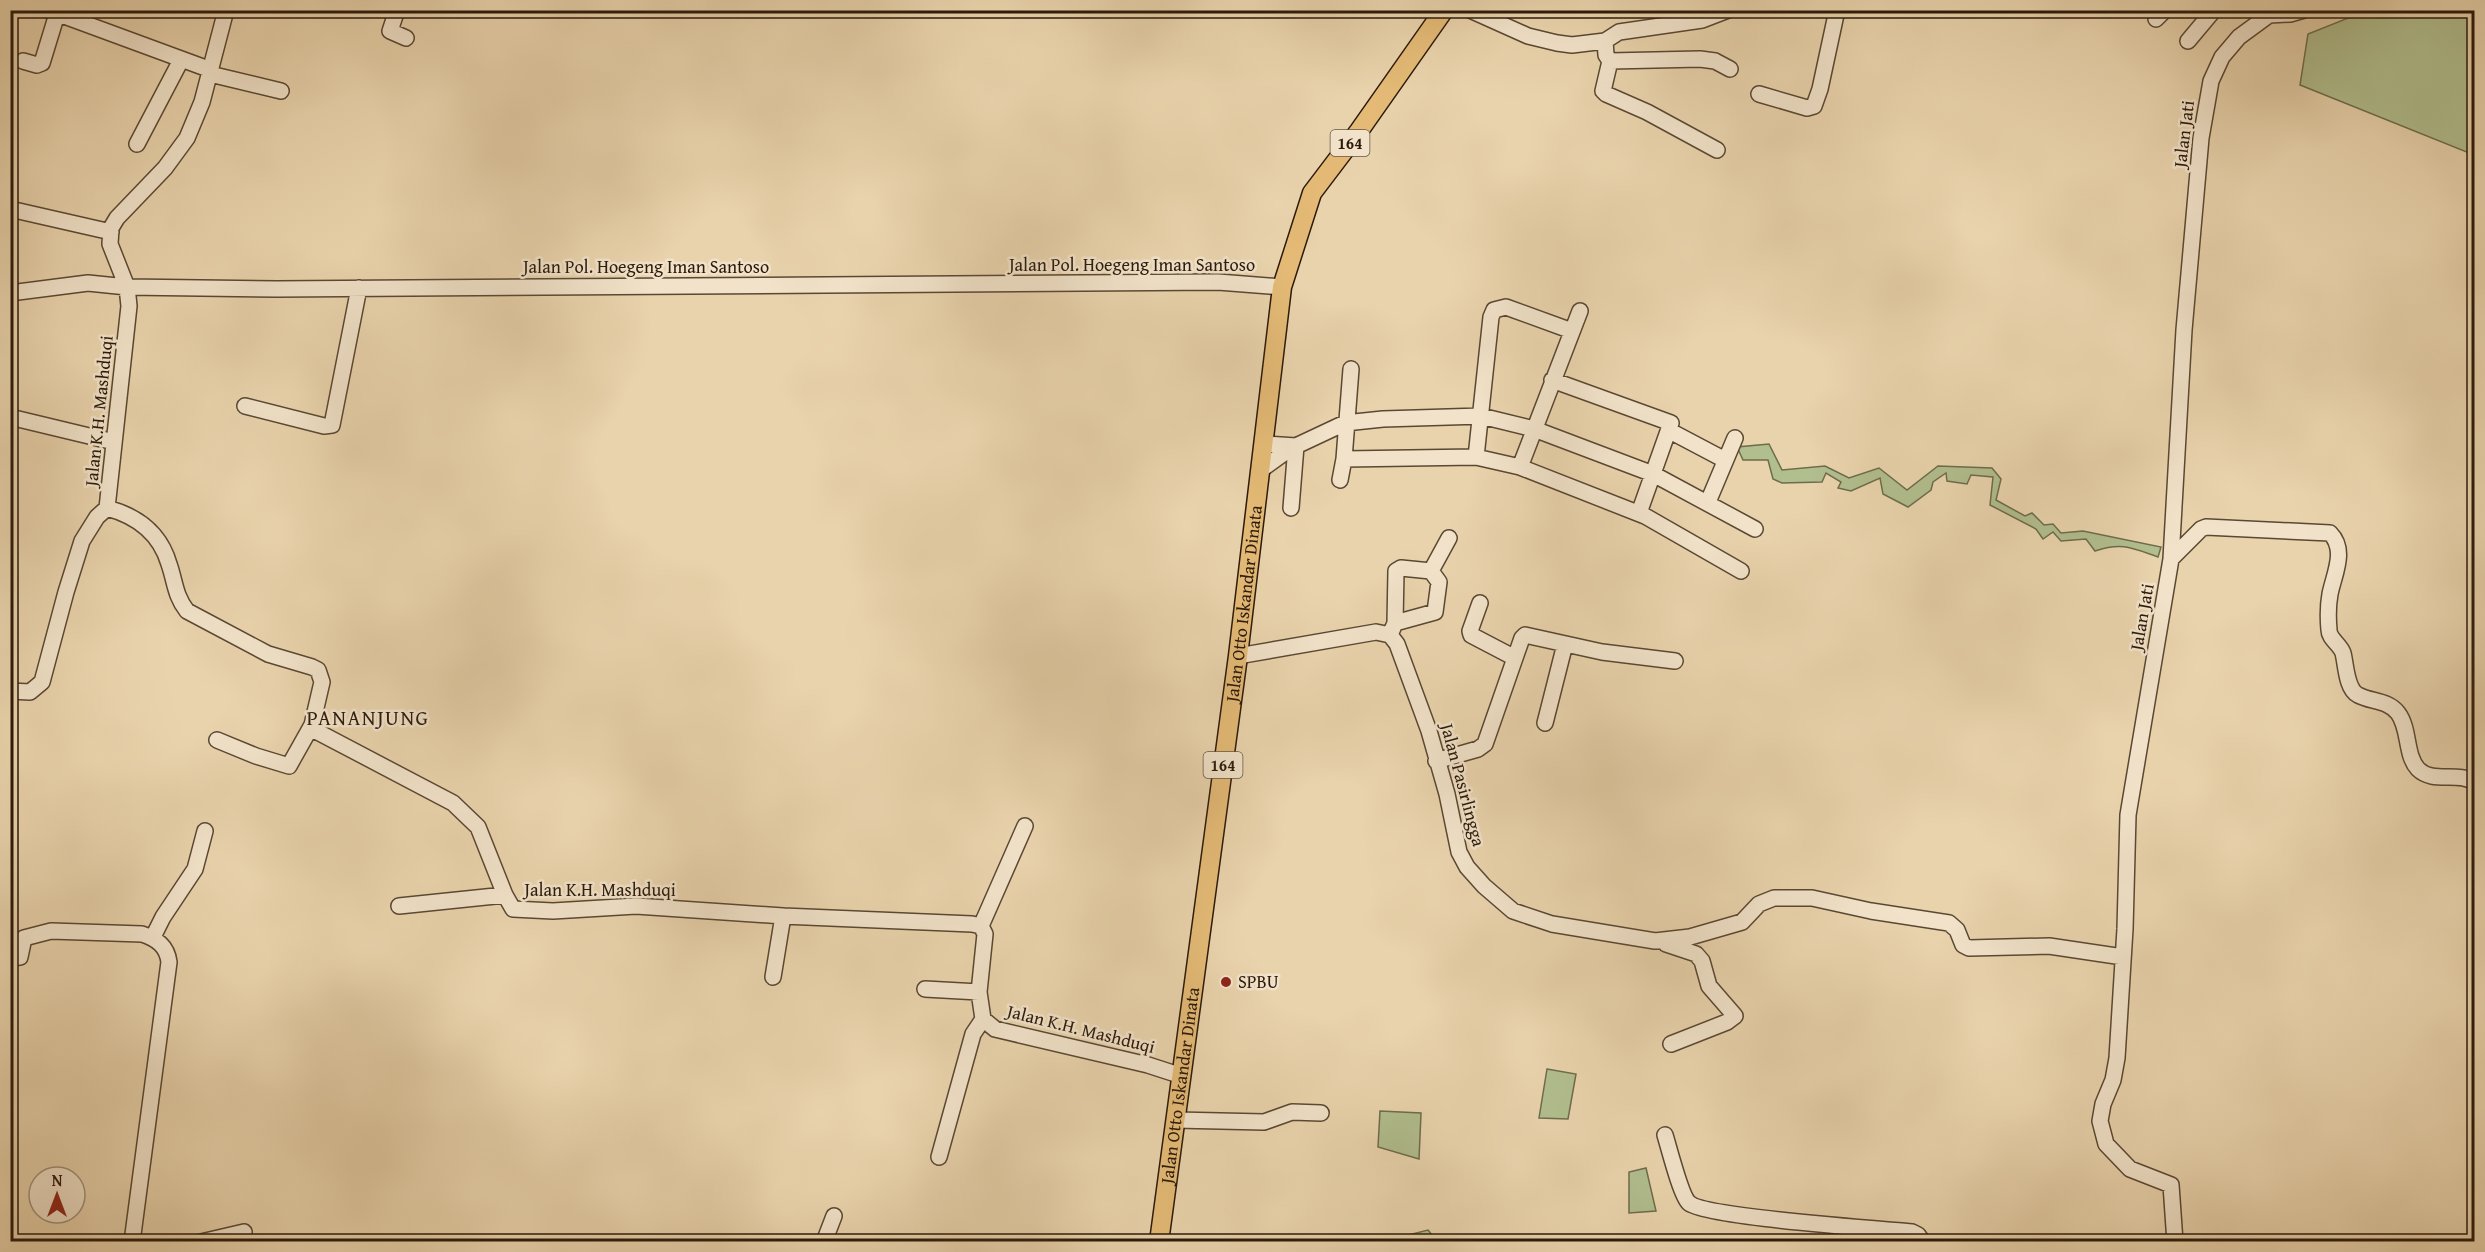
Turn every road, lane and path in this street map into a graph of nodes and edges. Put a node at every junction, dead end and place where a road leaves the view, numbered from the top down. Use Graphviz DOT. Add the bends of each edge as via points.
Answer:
graph roads {
  1 [pos="226,10"];
  2 [pos="397,10"];
  3 [pos="1444,10"];
  4 [pos="1470,10"];
  5 [pos="1728,10"];
  6 [pos="1837,10"];
  7 [pos="2214,10"];
  8 [pos="2304,10"];
  9 [pos="53,12"];
  10 [pos="2264,13"];
  11 [pos="406,38"];
  12 [pos="1605,41"];
  13 [pos="2188,42"];
  14 [pos="181,60"];
  15 [pos="23,61"];
  16 [pos="1610,61"];
  17 [pos="1730,69"];
  18 [pos="211,72"];
  19 [pos="281,91"];
  20 [pos="1759,94"];
  21 [pos="136,144"];
  22 [pos="1717,150"];
  23 [pos="10,209"];
  24 [pos="111,232"];
  25 [pos="127,286"];
  26 [pos="1282,287"];
  27 [pos="359,288"];
  28 [pos="10,293"];
  29 [pos="1580,311"];
  30 [pos="1572,331"];
  31 [pos="1351,369"];
  32 [pos="1552,380"];
  33 [pos="245,406"];
  34 [pos="1481,416"];
  35 [pos="10,417"];
  36 [pos="1345,423"];
  37 [pos="1534,429"];
  38 [pos="1670,431"];
  39 [pos="1735,438"];
  40 [pos="114,442"];
  41 [pos="1264,444"];
  42 [pos="1295,446"];
  43 [pos="1476,457"];
  44 [pos="1344,459"];
  45 [pos="1725,460"];
  46 [pos="1520,467"];
  47 [pos="1262,469"];
  48 [pos="1653,474"];
  49 [pos="1340,480"];
  50 [pos="1708,502"];
  51 [pos="107,508"];
  52 [pos="1291,508"];
  53 [pos="1639,513"];
  54 [pos="1755,529"];
  55 [pos="1449,538"];
  56 [pos="2171,549"];
  57 [pos="1431,571"];
  58 [pos="1741,571"];
  59 [pos="1480,603"];
  60 [pos="1392,629"];
  61 [pos="1565,644"];
  62 [pos="1238,656"];
  63 [pos="1515,658"];
  64 [pos="1675,661"];
  65 [pos="10,691"];
  66 [pos="1545,723"];
  67 [pos="312,725"];
  68 [pos="217,741"];
  69 [pos="1436,761"];
  70 [pos="2475,782"];
  71 [pos="1025,826"];
  72 [pos="205,831"];
  73 [pos="505,895"];
  74 [pos="399,906"];
  75 [pos="783,916"];
  76 [pos="981,926"];
  77 [pos="153,937"];
  78 [pos="1654,941"];
  79 [pos="2123,957"];
  80 [pos="10,958"];
  81 [pos="773,977"];
  82 [pos="925,989"];
  83 [pos="980,992"];
  84 [pos="983,1019"];
  85 [pos="1671,1044"];
  86 [pos="1182,1076"];
  87 [pos="1321,1113"];
  88 [pos="1176,1120"];
  89 [pos="1665,1135"];
  90 [pos="939,1157"];
  91 [pos="834,1216"];
  92 [pos="244,1232"];
  93 [pos="132,1242"];
  94 [pos="201,1242"];
  95 [pos="824,1242"];
  96 [pos="1159,1242"];
  97 [pos="1923,1242"];
  98 [pos="2175,1242"];
  1 -- 18 [label="street"];
  2 -- 11 [label="street" via="390,31"];
  3 -- 26 [label="main road, Jalan Otto Iskandar Dinata / 164" via="1312,193"];
  4 -- 12 [label="street" via="1528,36 1557,44"];
  5 -- 12 [label="street" via="1702,20 1619,32"];
  6 -- 20 [label="street" via="1814,106 1807,108"];
  7 -- 13 [label="street"];
  8 -- 10 [label="street, Jalan Jati"];
  9 -- 14 [label="street"];
  9 -- 15 [label="street" via="42,63"];
  10 -- 56 [label="street, Jalan Jati" via="2222,57 2211,81 2204,115 2184,330"];
  12 -- 16 [label="street"];
  14 -- 18 [label="street"];
  14 -- 21 [label="street"];
  16 -- 17 [label="street" via="1700,59"];
  16 -- 22 [label="street" via="1603,91 1606,94"];
  18 -- 19 [label="street"];
  18 -- 24 [label="street" via="187,138 158,177 117,218"];
  23 -- 24 [label="street"];
  24 -- 25 [label="street, Jalan K.H. Mashduqi" via="110,244"];
  25 -- 27 [label="street, Jalan Pol. Hoegeng Iman Santoso"];
  25 -- 28 [label="street, Jalan Pol. Hoegeng Iman Santoso" via="88,283"];
  25 -- 40 [label="street, Jalan K.H. Mashduqi" via="127,332"];
  26 -- 27 [label="street, Jalan Pol. Hoegeng Iman Santoso" via="1218,282"];
  26 -- 41 [label="main road, Jalan Otto Iskandar Dinata / 164"];
  27 -- 33 [label="street" via="332,425"];
  29 -- 30 [label="street"];
  30 -- 32 [label="street"];
  30 -- 34 [label="street" via="1506,307 1494,310"];
  31 -- 36 [label="street"];
  32 -- 37 [label="street"];
  32 -- 38 [label="street" via="1670,422"];
  34 -- 36 [label="street"];
  34 -- 37 [label="street"];
  34 -- 43 [label="street"];
  35 -- 40 [label="street"];
  36 -- 42 [label="street"];
  36 -- 44 [label="street"];
  37 -- 46 [label="street"];
  37 -- 48 [label="street"];
  38 -- 45 [label="street"];
  38 -- 48 [label="street"];
  39 -- 45 [label="street"];
  40 -- 51 [label="street, Jalan K.H. Mashduqi"];
  41 -- 42 [label="street"];
  41 -- 47 [label="main road, Jalan Otto Iskandar Dinata / 164"];
  42 -- 47 [label="street"];
  42 -- 52 [label="street"];
  43 -- 44 [label="street"];
  43 -- 46 [label="street"];
  44 -- 49 [label="street"];
  45 -- 50 [label="street"];
  46 -- 53 [label="street"];
  47 -- 62 [label="main road, Jalan Otto Iskandar Dinata / 164"];
  48 -- 50 [label="street"];
  48 -- 53 [label="street"];
  50 -- 54 [label="street"];
  51 -- 65 [label="street" via="82,541 42,682 30,692"];
  51 -- 67 [label="street, Jalan K.H. Mashduqi" via="123,512 157,537 165,549 180,601 188,610 268,654 318,670 321,682"];
  53 -- 58 [label="street"];
  55 -- 57 [label="street"];
  56 -- 70 [label="street" via="2206,527 2330,533 2338,548 2338,562 2329,597 2329,632 2342,650 2351,687 2356,695 2380,701 2397,712 2418,769 2425,774"];
  56 -- 79 [label="street, Jalan Jati" via="2128,814"];
  57 -- 60 [label="street" via="1439,582 1435,612"];
  57 -- 60 [label="street" via="1396,571"];
  59 -- 63 [label="street" via="1471,635"];
  60 -- 62 [label="street"];
  60 -- 69 [label="street, Jalan Pasirlingga"];
  61 -- 63 [label="street" via="1525,635"];
  61 -- 64 [label="street"];
  61 -- 66 [label="street"];
  62 -- 86 [label="main road, Jalan Otto Iskandar Dinata / 164"];
  63 -- 69 [label="street" via="1485,744"];
  67 -- 68 [label="street" via="289,766"];
  67 -- 73 [label="street, Jalan K.H. Mashduqi" via="318,734 453,804 472,819"];
  69 -- 78 [label="street, Jalan Pasirlingga" via="1460,852 1467,867 1499,901 1513,911 1552,924"];
  71 -- 76 [label="street"];
  72 -- 77 [label="street" via="195,869"];
  73 -- 74 [label="street"];
  73 -- 75 [label="street, Jalan K.H. Mashduqi" via="513,909 528,911 636,906"];
  75 -- 76 [label="street, Jalan K.H. Mashduqi"];
  75 -- 81 [label="street"];
  76 -- 83 [label="street, Jalan K.H. Mashduqi" via="985,934"];
  77 -- 80 [label="street" via="51,931 24,938 20,957"];
  77 -- 93 [label="street" via="165,947 170,962"];
  78 -- 79 [label="street, Jalan Pasirlingga" via="1690,937 1742,922 1760,904 1774,898 1812,898 1949,923 1969,948 2049,946"];
  78 -- 85 [label="street" via="1696,954 1709,986 1735,1016"];
  79 -- 98 [label="street, Jalan Jati" via="2117,1058 2103,1104 2101,1132 2106,1144 2130,1168 2171,1185"];
  82 -- 83 [label="street"];
  83 -- 84 [label="street, Jalan K.H. Mashduqi"];
  84 -- 86 [label="street, Jalan K.H. Mashduqi" via="995,1029"];
  84 -- 90 [label="street" via="973,1034"];
  86 -- 88 [label="main road, Jalan Otto Iskandar Dinata / 164"];
  87 -- 88 [label="street" via="1292,1112 1264,1122"];
  88 -- 96 [label="main road, Jalan Otto Iskandar Dinata / 164"];
  89 -- 97 [label="street" via="1686,1200 1695,1208 1912,1232"];
  91 -- 95 [label="street"];
  92 -- 94 [label="street"];
}
